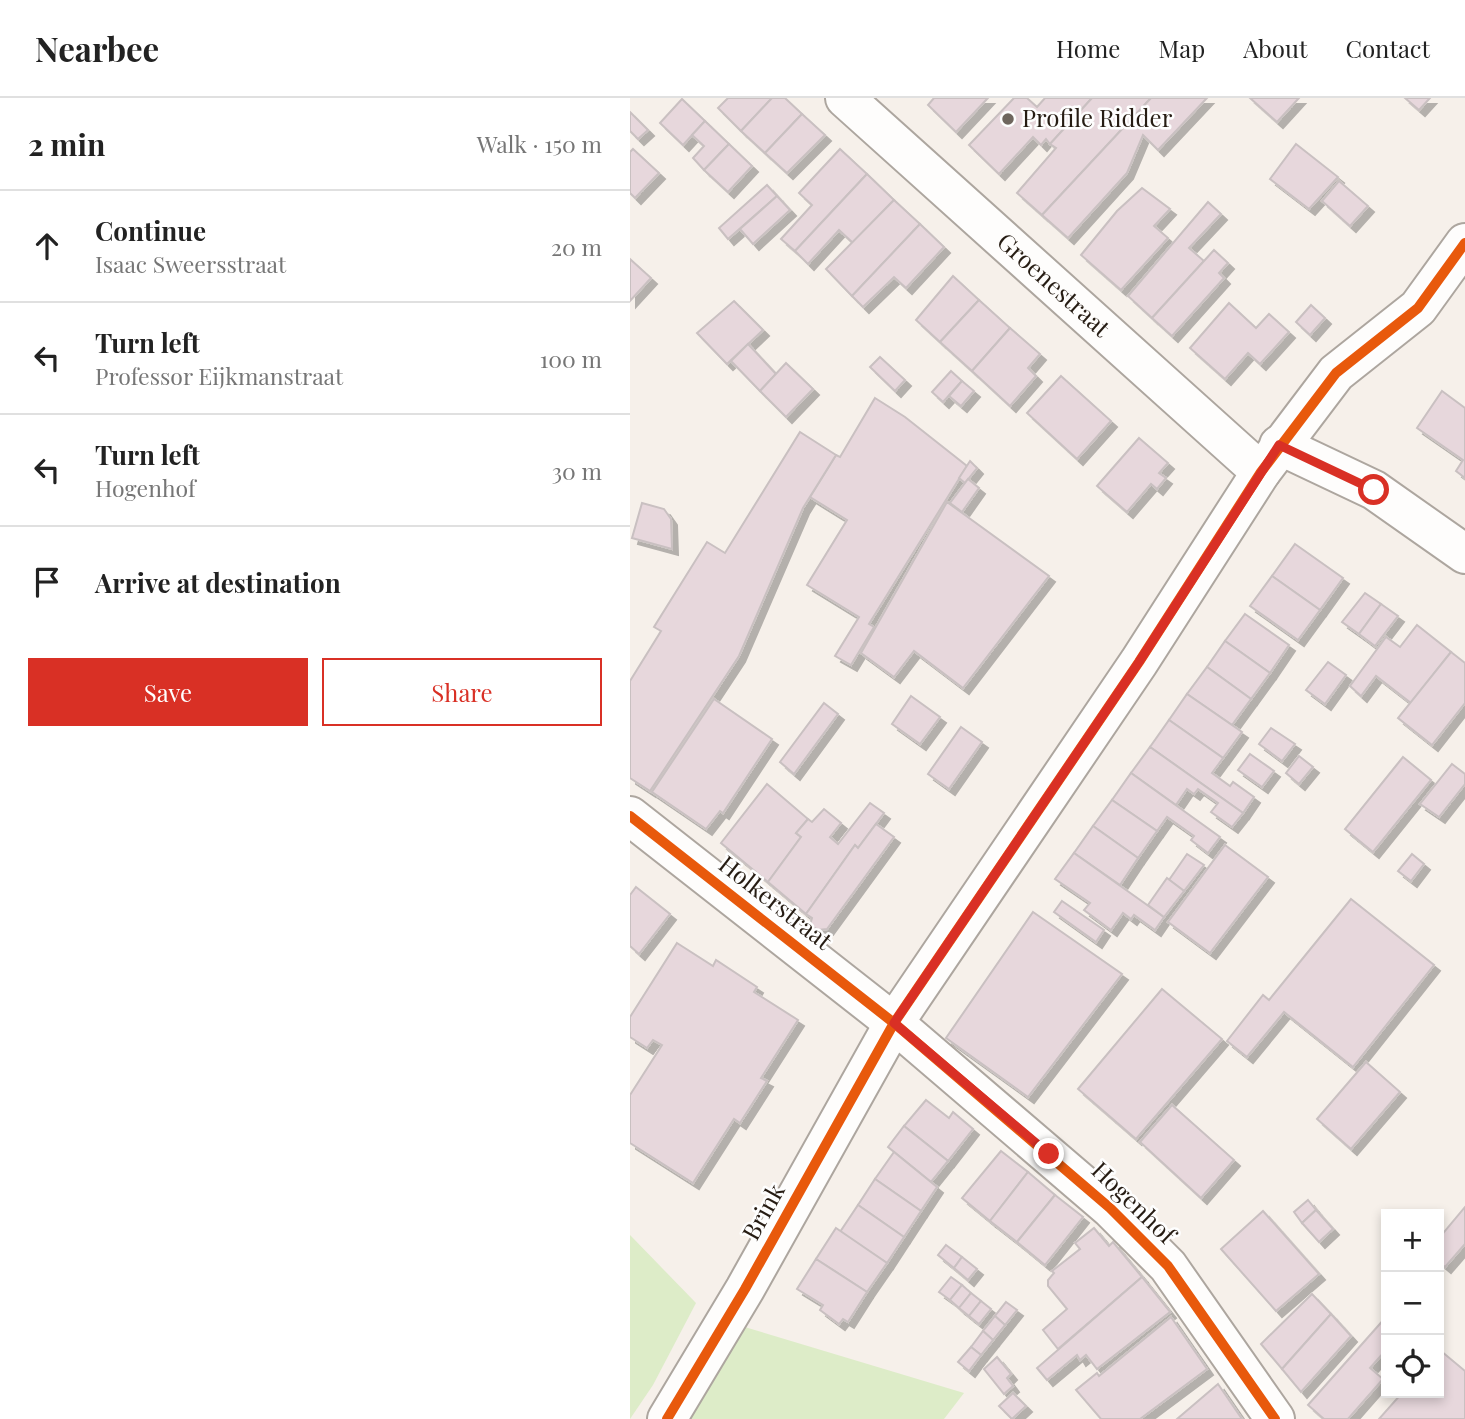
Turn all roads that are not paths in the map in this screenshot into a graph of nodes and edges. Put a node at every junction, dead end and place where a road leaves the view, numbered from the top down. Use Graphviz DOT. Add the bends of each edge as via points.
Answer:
graph roads {
  1 [pos="845,98"];
  2 [pos="1465,243"];
  3 [pos="1270,458"];
  4 [pos="1465,554"];
  5 [pos="630,816"];
  6 [pos="894,1023"];
  7 [pos="667,1419"];
  8 [pos="1275,1419"];
  1 -- 3 [label="street, Groenestraat"];
  2 -- 3 [label="street, Brink" via="1418,308 1336,373"];
  3 -- 4 [label="street, Groenestraat" via="1374,490"];
  3 -- 6 [label="street, Brink" via="1139,662"];
  5 -- 6 [label="street, Holkerstraat"];
  6 -- 7 [label="street, Brink"];
  6 -- 8 [label="street, Hogenhof" via="1110,1208 1168,1266"];
}
